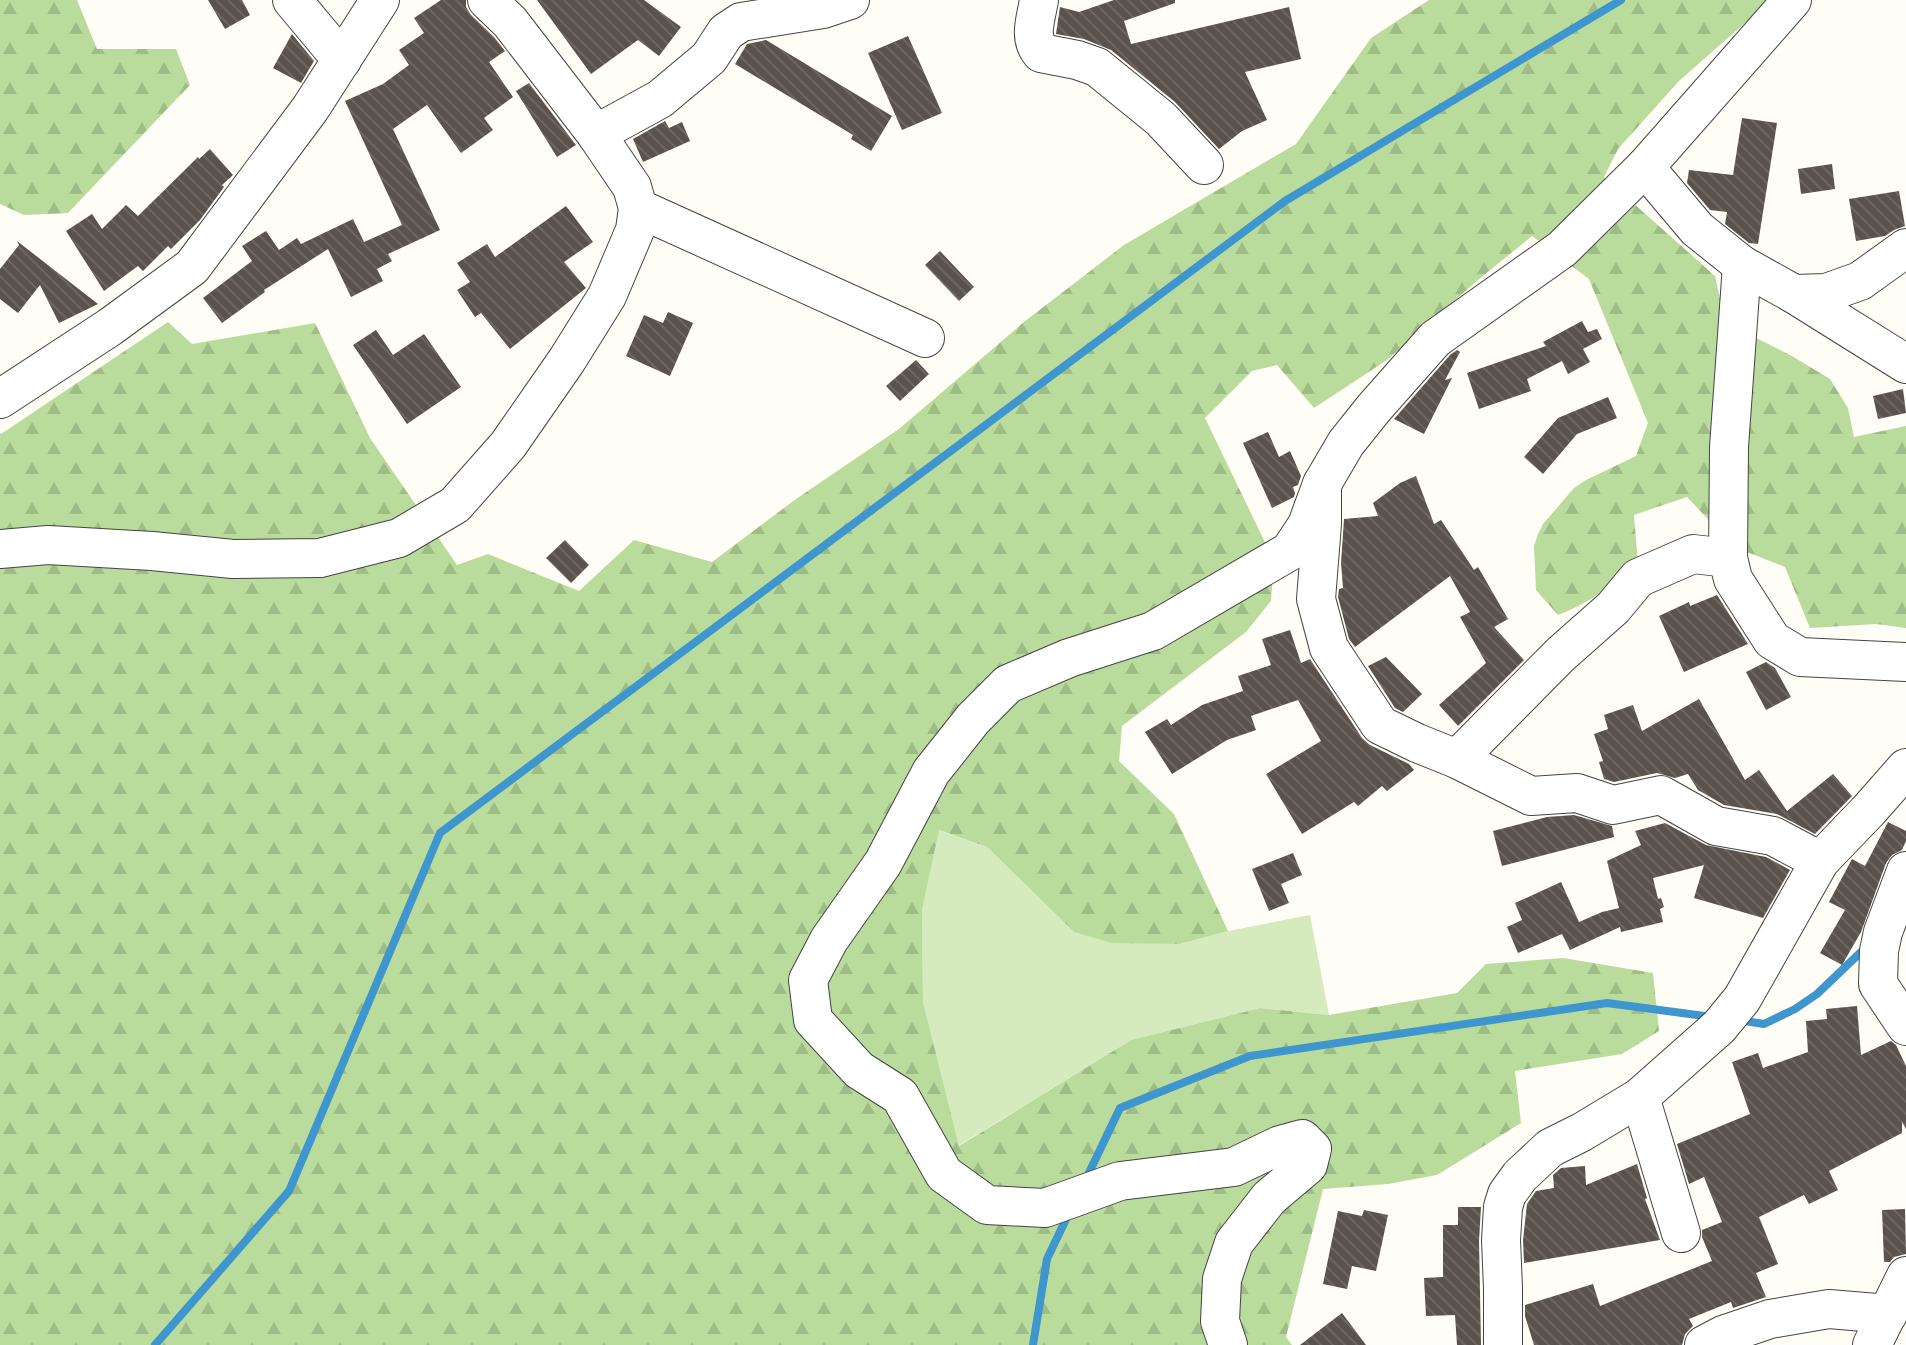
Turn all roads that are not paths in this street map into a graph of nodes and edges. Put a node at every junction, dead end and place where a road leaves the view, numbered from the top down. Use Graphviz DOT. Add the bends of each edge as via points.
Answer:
graph roads {
  1 [pos="292,0"];
  2 [pos="380,0"];
  3 [pos="487,0"];
  4 [pos="850,0"];
  5 [pos="1039,0"];
  6 [pos="1792,0"];
  7 [pos="342,60"];
  8 [pos="596,134"];
  9 [pos="1204,165"];
  10 [pos="1646,166"];
  11 [pos="638,208"];
  12 [pos="1906,248"];
  13 [pos="1742,265"];
  14 [pos="1794,294"];
  15 [pos="925,338"];
  16 [pos="1906,364"];
  17 [pos="0,399"];
  18 [pos="1322,484"];
  19 [pos="0,549"];
  20 [pos="1728,558"];
  21 [pos="1906,662"];
  22 [pos="1457,759"];
  23 [pos="1906,768"];
  24 [pos="1820,861"];
  25 [pos="1906,871"];
  26 [pos="1906,1026"];
  27 [pos="1640,1097"];
  28 [pos="1681,1233"];
  29 [pos="1906,1276"];
  30 [pos="1880,1329"];
  31 [pos="1228,1345"];
  32 [pos="1503,1345"];
  33 [pos="1704,1345"];
  1 -- 7 [label="street"];
  2 -- 7 [label="street"];
  3 -- 8 [label="street"];
  4 -- 8 [label="street" via="741,22 726,32 709,58 660,99"];
  5 -- 9 [label="street" via="1033,37 1041,53 1097,67 1161,119"];
  6 -- 10 [label="street"];
  7 -- 17 [label="street" via="192,267"];
  8 -- 11 [label="street" via="632,187"];
  10 -- 13 [label="street" via="1697,229"];
  10 -- 18 [label="street" via="1562,249 1435,339 1346,443"];
  11 -- 15 [label="street"];
  11 -- 19 [label="street" via="635,230 607,296 508,445 455,505 399,538 320,558 233,559 48,545"];
  12 -- 14 [label="street" via="1860,281 1826,293"];
  13 -- 14 [label="street"];
  13 -- 20 [label="street" via="1729,447"];
  14 -- 16 [label="street"];
  18 -- 22 [label="street" via="1316,599 1329,648 1380,725"];
  18 -- 31 [label="street" via="1307,525 1290,551 1153,631 1008,684 931,772 883,863 808,980 813,1020 859,1070 900,1096 944,1174 987,1205 1045,1208 1120,1181 1234,1167 1302,1139 1312,1149 1308,1165 1269,1198 1234,1243 1222,1279 1220,1321"];
  20 -- 21 [label="street" via="1733,579 1772,640 1800,657"];
  20 -- 22 [label="street" via="1693,554 1638,578"];
  22 -- 24 [label="street" via="1531,796 1577,793 1613,805 1661,795 1716,826 1773,836"];
  23 -- 24 [label="street"];
  24 -- 27 [label="street" via="1731,1013"];
  25 -- 26 [label="street" via="1881,941 1878,984"];
  27 -- 28 [label="street"];
  27 -- 32 [label="street" via="1550,1148 1507,1194 1501,1240"];
  29 -- 30 [label="street"];
  30 -- 33 [label="street" via="1829,1309 1770,1319"];
}
